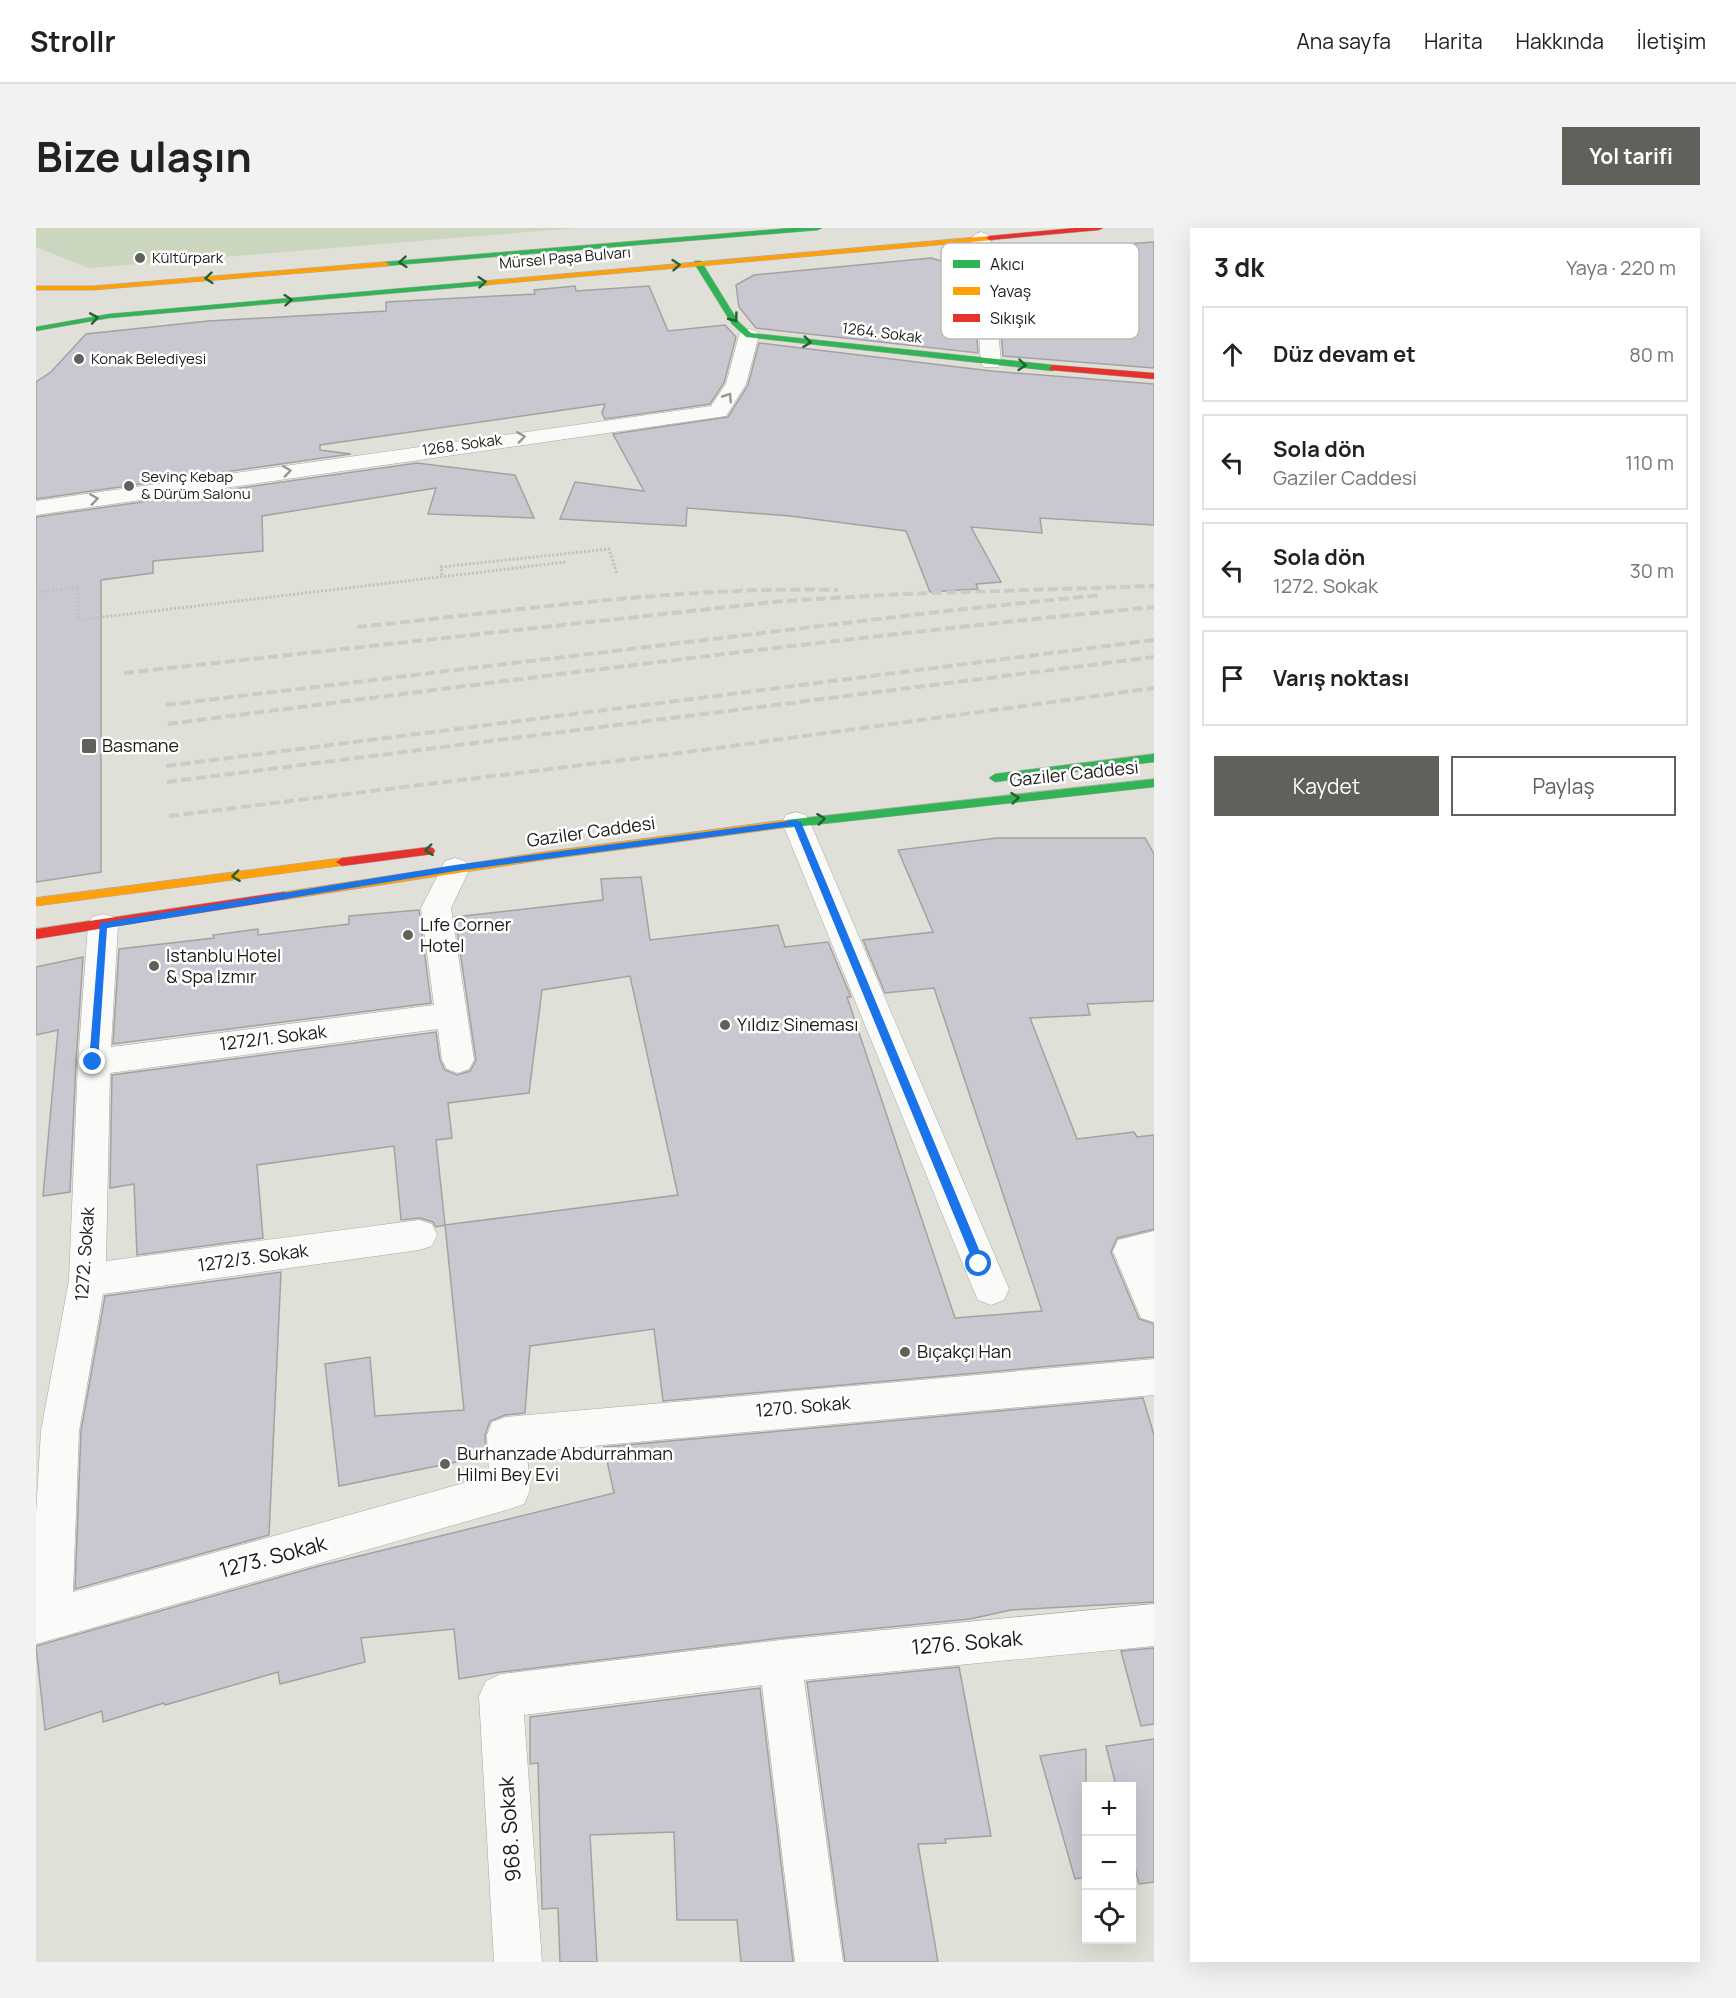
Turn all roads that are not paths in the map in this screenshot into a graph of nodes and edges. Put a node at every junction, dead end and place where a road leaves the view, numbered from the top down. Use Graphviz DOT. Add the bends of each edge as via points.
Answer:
graph roads {
  1 [pos="818,228"];
  2 [pos="1099,228"];
  3 [pos="981,238"];
  4 [pos="981,243"];
  5 [pos="698,263"];
  6 [pos="36,288"];
  7 [pos="36,329"];
  8 [pos="749,335"];
  9 [pos="989,339"];
  10 [pos="991,363"];
  11 [pos="1154,376"];
  12 [pos="36,508"];
  13 [pos="1154,759"];
  14 [pos="978,780"];
  15 [pos="1154,783"];
  16 [pos="796,822"];
  17 [pos="448,859"];
  18 [pos="36,902"];
  19 [pos="103,925"];
  20 [pos="36,934"];
  21 [pos="452,1015"];
  22 [pos="458,1060"];
  23 [pos="93,1062"];
  24 [pos="419,1235"];
  25 [pos="1154,1247"];
  26 [pos="87,1280"];
  27 [pos="991,1289"];
  28 [pos="1154,1306"];
  29 [pos="1154,1377"];
  30 [pos="510,1490"];
  31 [pos="43,1621"];
  32 [pos="1154,1625"];
  33 [pos="780,1661"];
  34 [pos="501,1696"];
  35 [pos="518,1962"];
  36 [pos="819,1962"];
  1 -- 6 [label="main road, Mürsel Paşa Bulvarı, one-way" via="105,287"];
  2 -- 3 [label="main road, Mürsel Paşa Bulvarı"];
  3 -- 4 [label="street"];
  3 -- 5 [label="main road, Mürsel Paşa Bulvarı"];
  7 -- 5 [label="main road, Mürsel Paşa Bulvarı, one-way" via="109,316"];
  5 -- 8 [label="main road, one-way" via="735,322"];
  8 -- 10 [label="main road, 1264. Sokak, one-way"];
  12 -- 8 [label="street, 1268. Sokak, one-way" via="718,411 736,384"];
  9 -- 10 [label="street"];
  10 -- 11 [label="main road, 1264. Sokak, one-way"];
  13 -- 14 [label="main road, Gaziler Caddesi"];
  16 -- 15 [label="main road, Gaziler Caddesi, one-way"];
  16 -- 17 [label="main road, Gaziler Caddesi"];
  16 -- 27 [label="street"];
  17 -- 18 [label="main road, Gaziler Caddesi, one-way"];
  17 -- 19 [label="main road, Gaziler Caddesi"];
  17 -- 21 [label="street" via="436,908"];
  19 -- 20 [label="main road, Gaziler Caddesi"];
  19 -- 23 [label="street, 1272. Sokak"];
  21 -- 22 [label="street"];
  21 -- 23 [label="street, 1272/1. Sokak"];
  23 -- 26 [label="street, 1272. Sokak"];
  24 -- 26 [label="street, 1272/3. Sokak"];
  25 -- 28 [label="street" via="1131,1251"];
  26 -- 31 [label="street, 1272. Sokak" via="60,1431"];
  29 -- 30 [label="street, 1270. Sokak" via="506,1435"];
  30 -- 31 [label="street, 1273. Sokak"];
  32 -- 33 [label="street, 1276. Sokak"];
  33 -- 34 [label="street, 1276. Sokak"];
  33 -- 36 [label="street"];
  34 -- 35 [label="street, 968. Sokak"];
}
